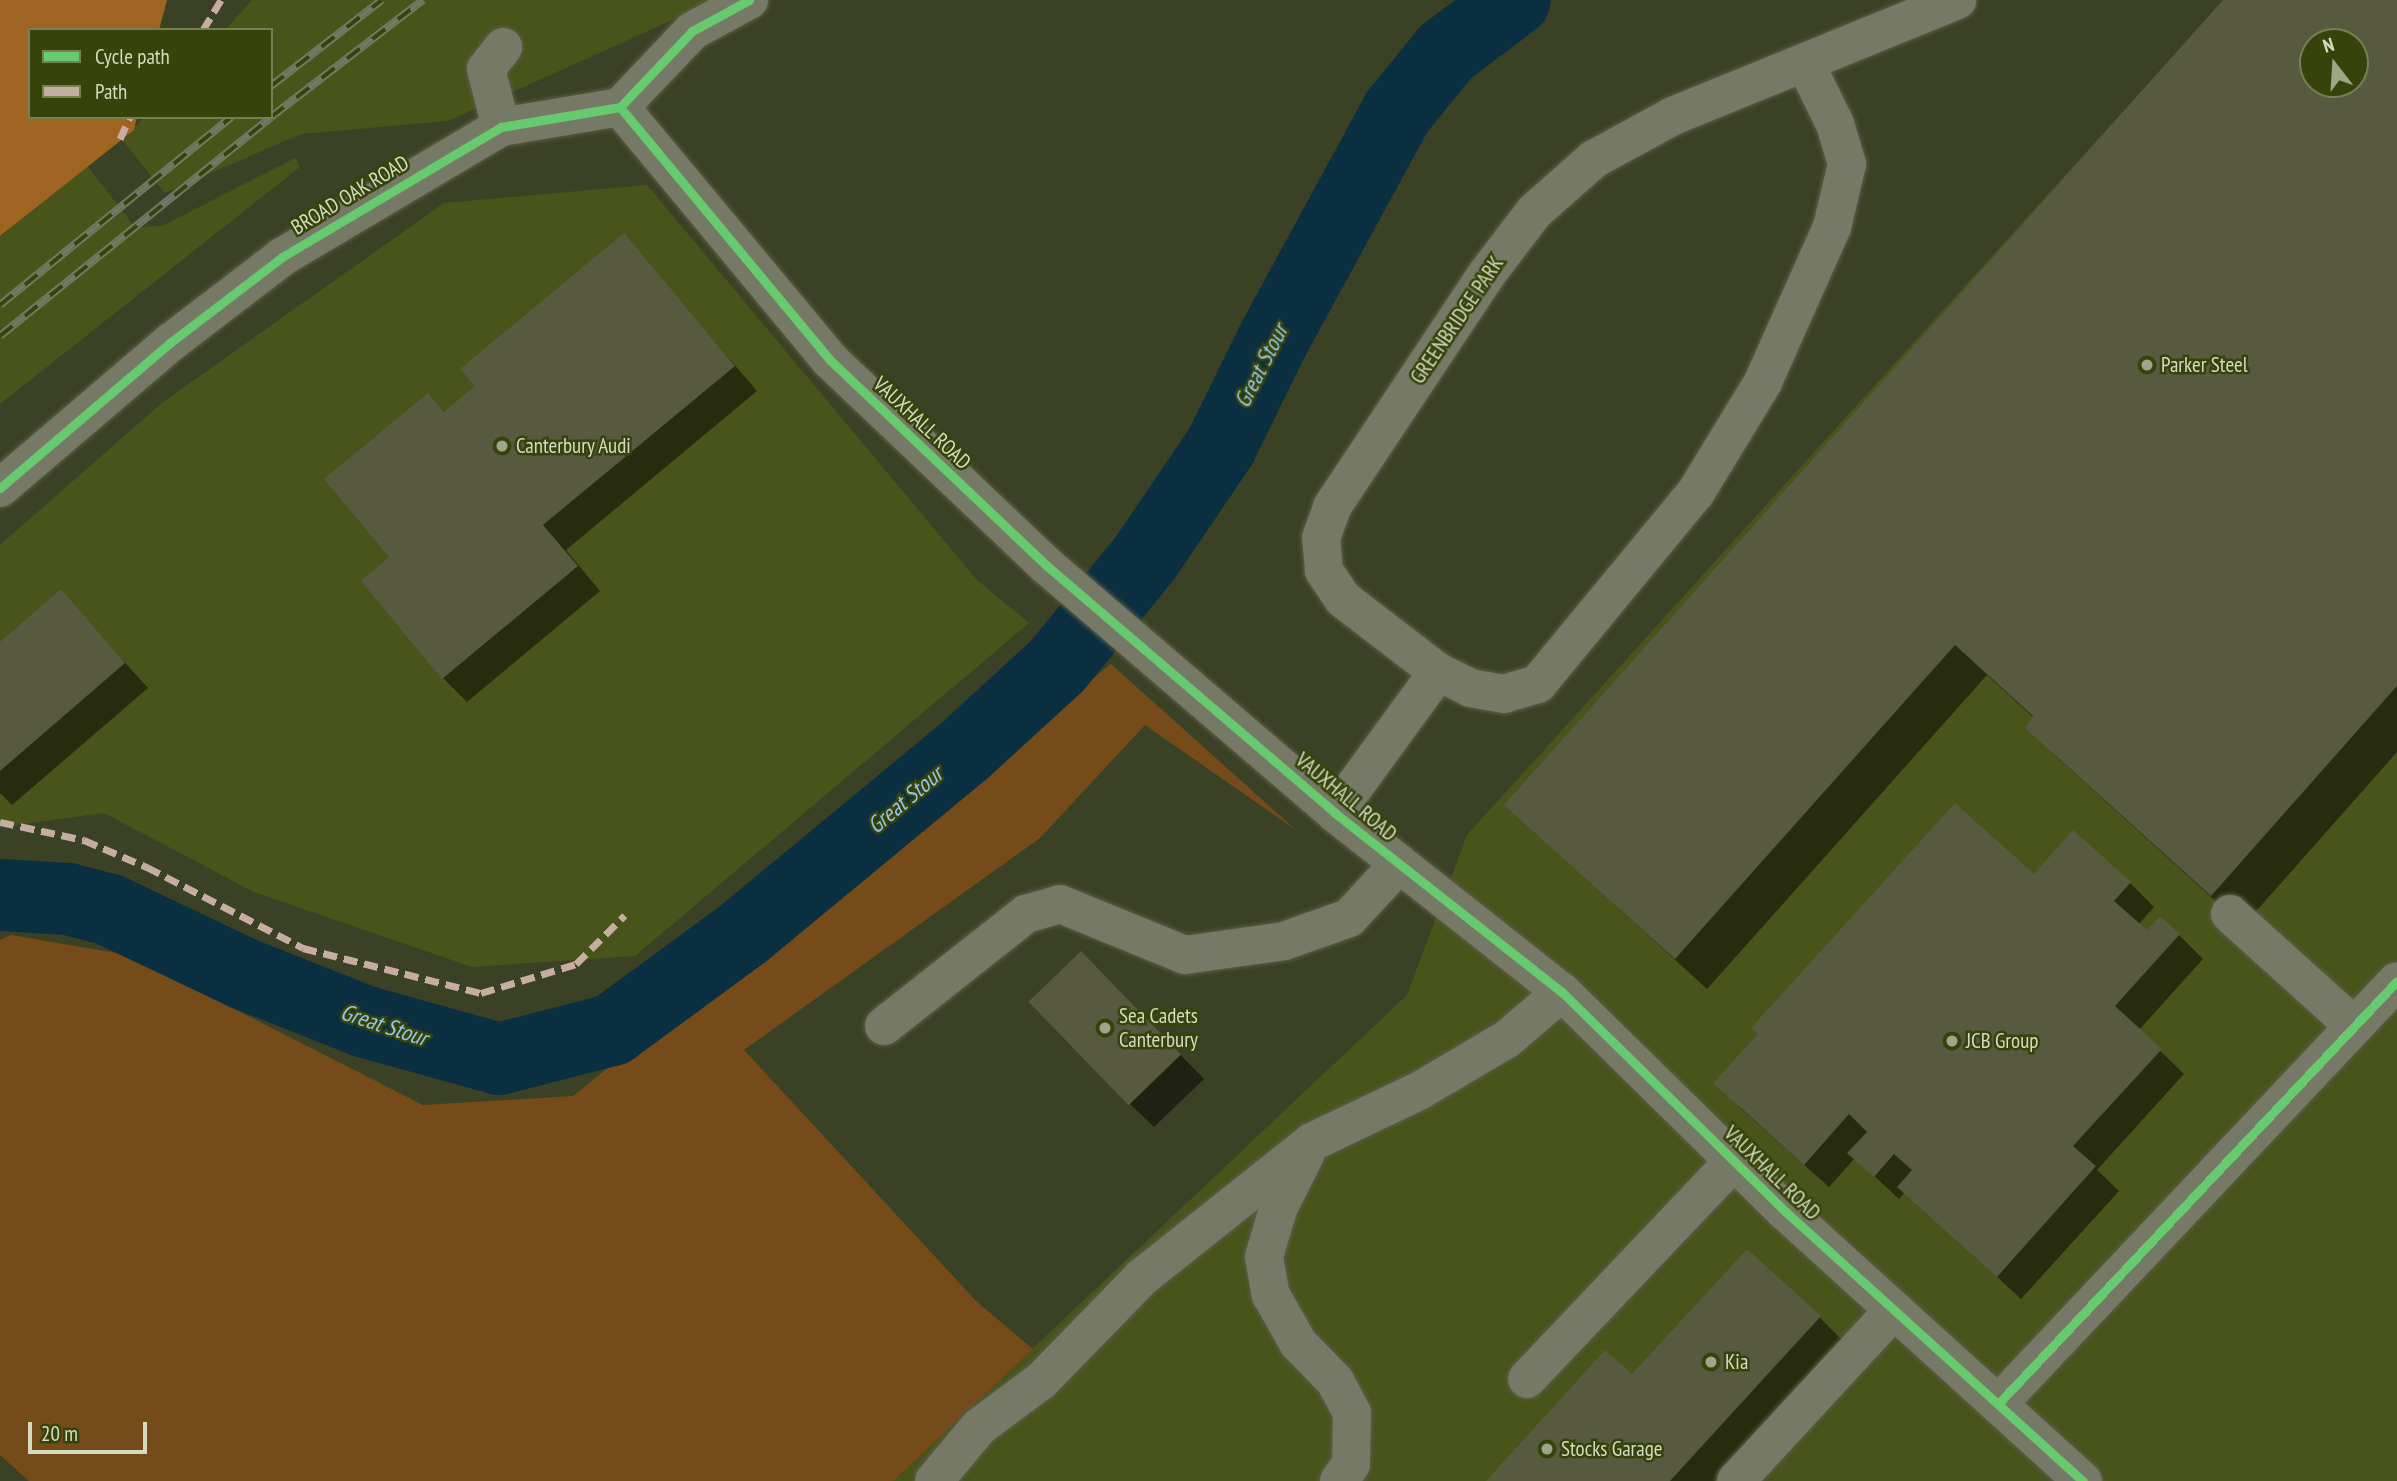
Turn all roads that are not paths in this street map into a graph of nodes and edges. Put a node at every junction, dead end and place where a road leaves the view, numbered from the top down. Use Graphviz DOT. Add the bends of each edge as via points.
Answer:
graph roads {
  1 [pos="749,0"];
  2 [pos="1957,0"];
  3 [pos="502,47"];
  4 [pos="1805,63"];
  5 [pos="620,107"];
  6 [pos="501,127"];
  7 [pos="0,488"];
  8 [pos="1438,673"];
  9 [pos="1335,813"];
  10 [pos="1399,864"];
  11 [pos="2230,915"];
  12 [pos="2397,981"];
  13 [pos="1562,992"];
  14 [pos="884,1026"];
  15 [pos="2354,1026"];
  16 [pos="1312,1142"];
  17 [pos="1734,1161"];
  18 [pos="1894,1310"];
  19 [pos="1527,1379"];
  20 [pos="1998,1404"];
  21 [pos="2078,1479"];
  22 [pos="934,1481"];
  23 [pos="1339,1481"];
  24 [pos="1736,1481"];
  1 -- 5 [label="street" via="692,31"];
  2 -- 4 [label="street, GREENBRIDGE PARK"];
  3 -- 6 [label="street" via="486,69"];
  4 -- 8 [label="street, GREENBRIDGE PARK" via="1835,124 1847,164 1832,226 1763,382 1696,492 1538,684 1504,694 1471,688"];
  4 -- 8 [label="street, GREENBRIDGE PARK" via="1673,116 1594,159 1534,212 1486,275 1332,508 1321,538 1324,570 1343,599"];
  5 -- 6 [label="street, BROAD OAK ROAD"];
  5 -- 9 [label="street, VAUXHALL ROAD" via="830,360 1046,565"];
  6 -- 7 [label="street, BROAD OAK ROAD" via="282,257 161,350"];
  8 -- 9 [label="street"];
  9 -- 10 [label="street, VAUXHALL ROAD"];
  10 -- 13 [label="street, VAUXHALL ROAD"];
  10 -- 14 [label="street" via="1349,918 1284,941 1185,955 1060,904 1026,914"];
  11 -- 15 [label="street"];
  12 -- 15 [label="street"];
  13 -- 16 [label="street" via="1507,1039 1419,1091"];
  13 -- 17 [label="street, VAUXHALL ROAD"];
  15 -- 20 [label="street"];
  16 -- 22 [label="street" via="1141,1278 1041,1381 979,1427"];
  16 -- 23 [label="street" via="1278,1209 1264,1257 1271,1295 1298,1343 1335,1381 1352,1413 1351,1464"];
  17 -- 18 [label="street, VAUXHALL ROAD"];
  17 -- 19 [label="street"];
  18 -- 20 [label="street, VAUXHALL ROAD"];
  18 -- 24 [label="street"];
  20 -- 21 [label="street, VAUXHALL ROAD"];
}
